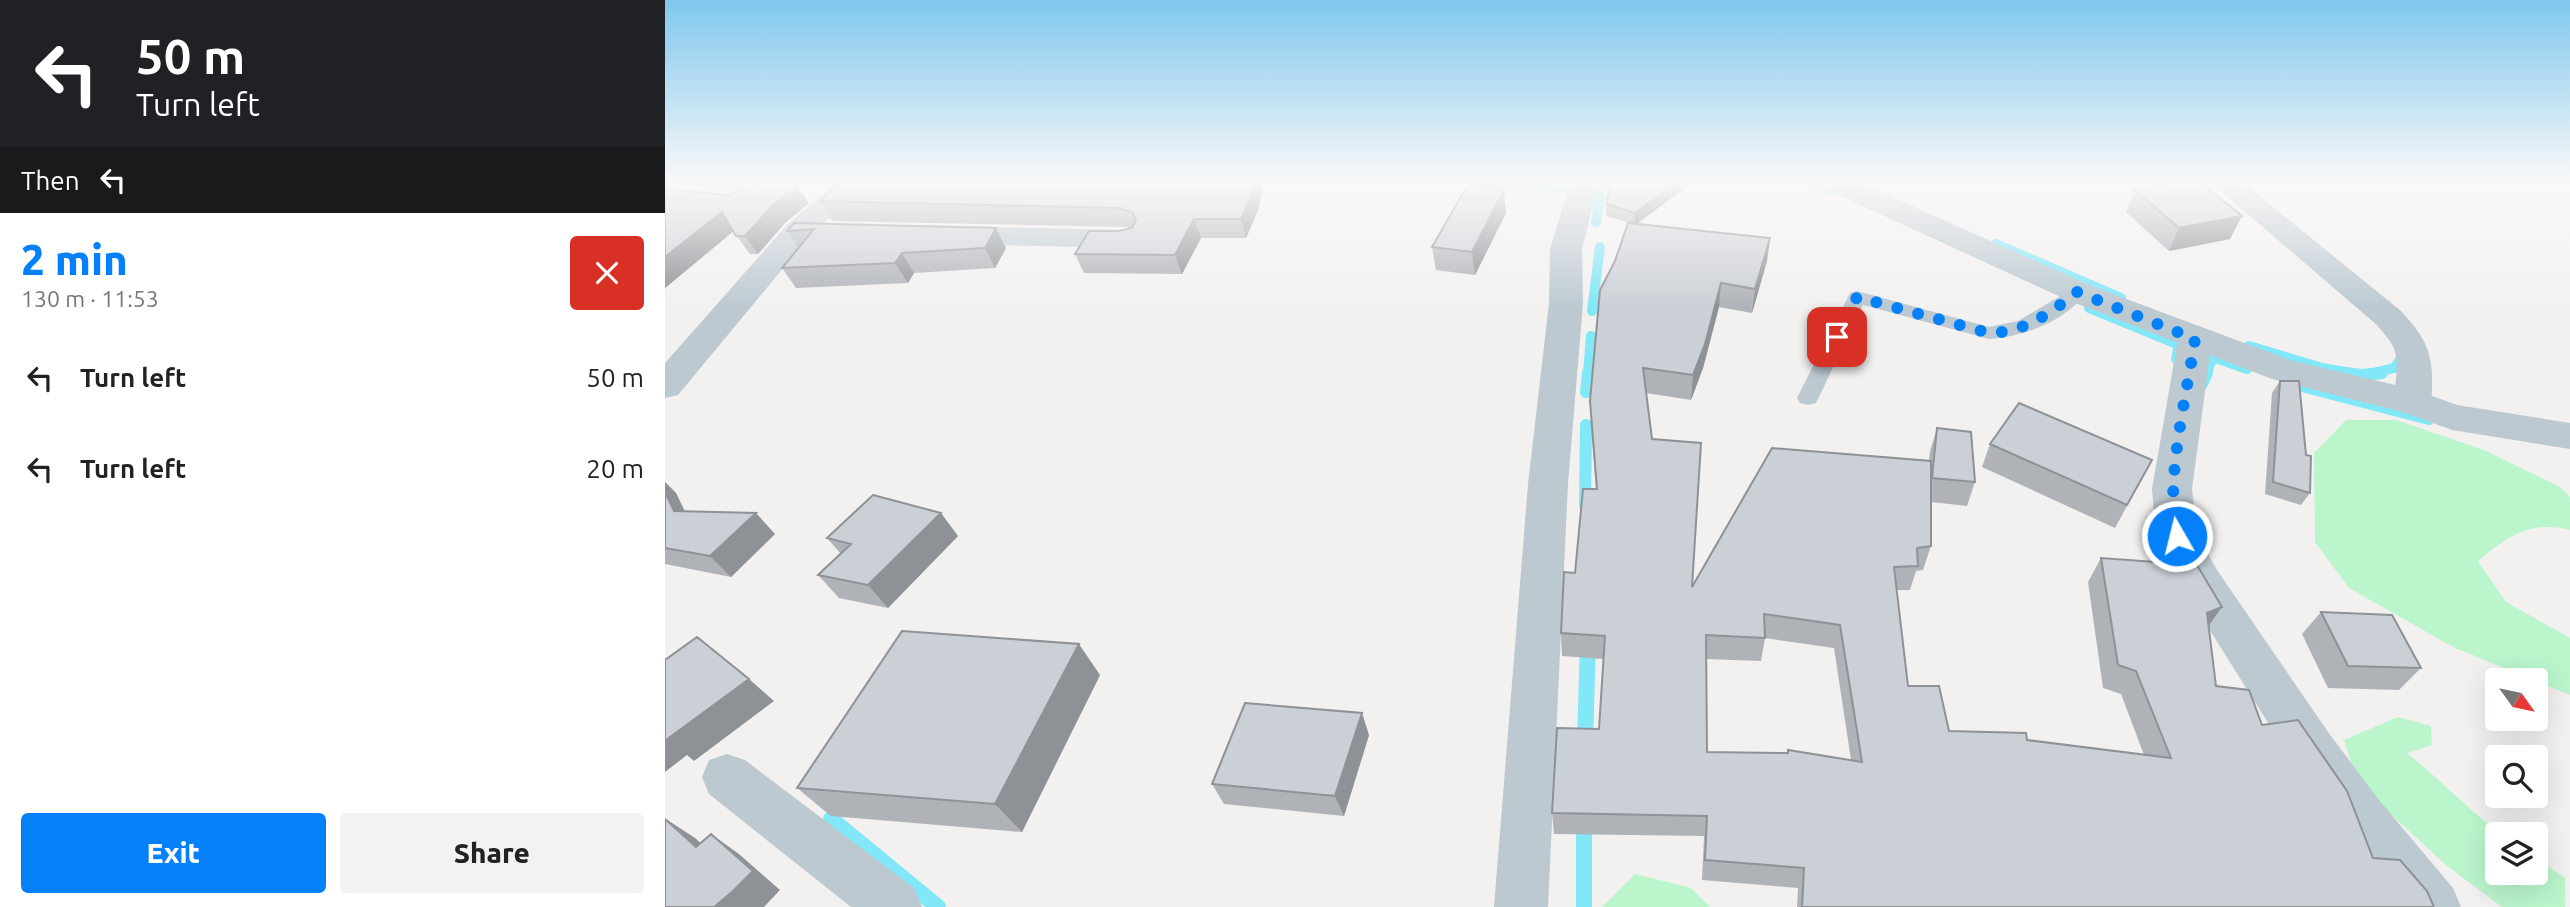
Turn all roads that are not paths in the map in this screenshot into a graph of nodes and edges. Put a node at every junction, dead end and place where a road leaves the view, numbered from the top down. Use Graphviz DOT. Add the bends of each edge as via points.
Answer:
graph roads {
  1 [pos="806,223"];
  2 [pos="1573,223"];
  3 [pos="1925,223"];
  4 [pos="2274,223"];
  5 [pos="797,231"];
  6 [pos="839,232"];
  7 [pos="921,234"];
  8 [pos="1126,239"];
  9 [pos="2077,292"];
  10 [pos="2195,339"];
  11 [pos="665,386"];
  12 [pos="1808,398"];
  13 [pos="2413,402"];
  14 [pos="2570,436"];
  15 [pos="727,777"];
  16 [pos="885,904"];
  17 [pos="1521,907"];
  18 [pos="2434,907"];
  1 -- 5 [label="street"];
  2 -- 17 [label="street" via="1566,249 1566,303 1548,484"];
  3 -- 9 [label="street"];
  4 -- 13 [label="street" via="2389,318 2409,340 2415,356"];
  5 -- 6 [label="street"];
  5 -- 11 [label="street"];
  7 -- 8 [label="street"];
  9 -- 10 [label="street"];
  9 -- 12 [label="lane" via="2051,313 2008,333 1989,333 1857,297"];
  10 -- 13 [label="street" via="2285,371"];
  10 -- 18 [label="street" via="2172,489 2177,536 2311,748"];
  13 -- 14 [label="street" via="2452,417"];
  15 -- 16 [label="street"];
}
